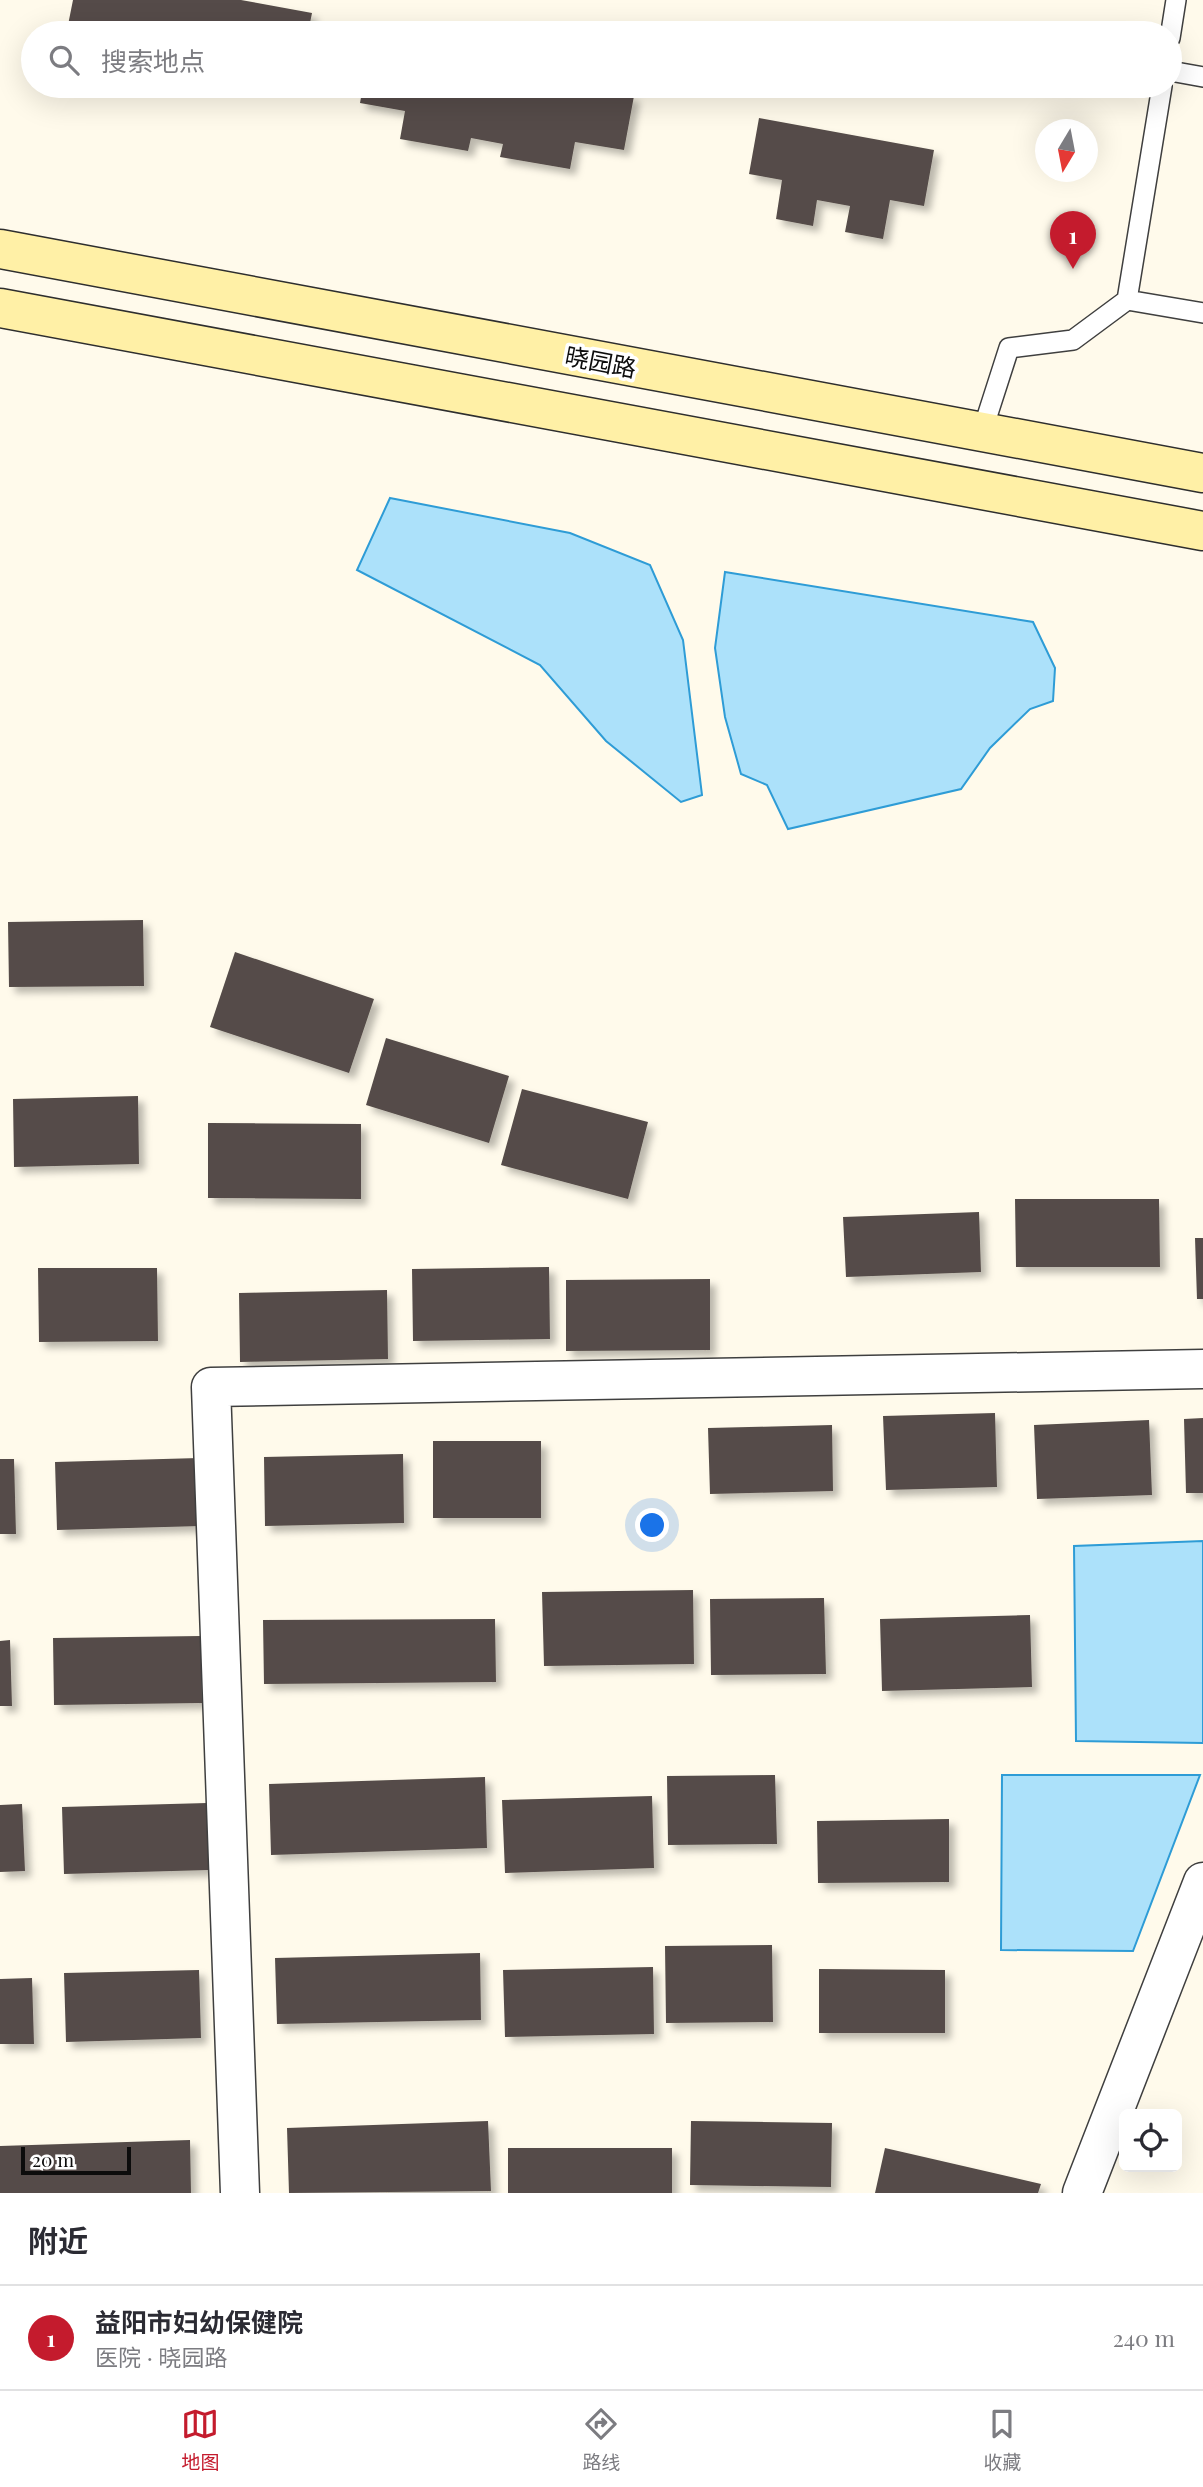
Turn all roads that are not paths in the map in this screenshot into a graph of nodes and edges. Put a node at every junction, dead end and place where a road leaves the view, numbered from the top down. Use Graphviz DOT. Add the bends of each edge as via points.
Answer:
graph roads {
  1 [pos="1176,0"];
  2 [pos="1173,21"];
  3 [pos="1182,73"];
  4 [pos="1203,77"];
  5 [pos="1160,98"];
  6 [pos="0,249"];
  7 [pos="1127,300"];
  8 [pos="0,308"];
  9 [pos="1203,313"];
  10 [pos="982,432"];
  11 [pos="1203,473"];
  12 [pos="1203,531"];
  13 [pos="1203,1368"];
  14 [pos="1203,1882"];
  15 [pos="240,2193"];
  16 [pos="1082,2193"];
  1 -- 2 [label="lane"];
  3 -- 4 [label="lane"];
  5 -- 7 [label="lane"];
  6 -- 10 [label="street, 晓园路"];
  7 -- 9 [label="lane"];
  7 -- 10 [label="lane" via="1073,340 1009,348"];
  8 -- 12 [label="street"];
  10 -- 11 [label="street, 晓园路"];
  13 -- 15 [label="street" via="211,1387"];
  14 -- 16 [label="street"];
}
